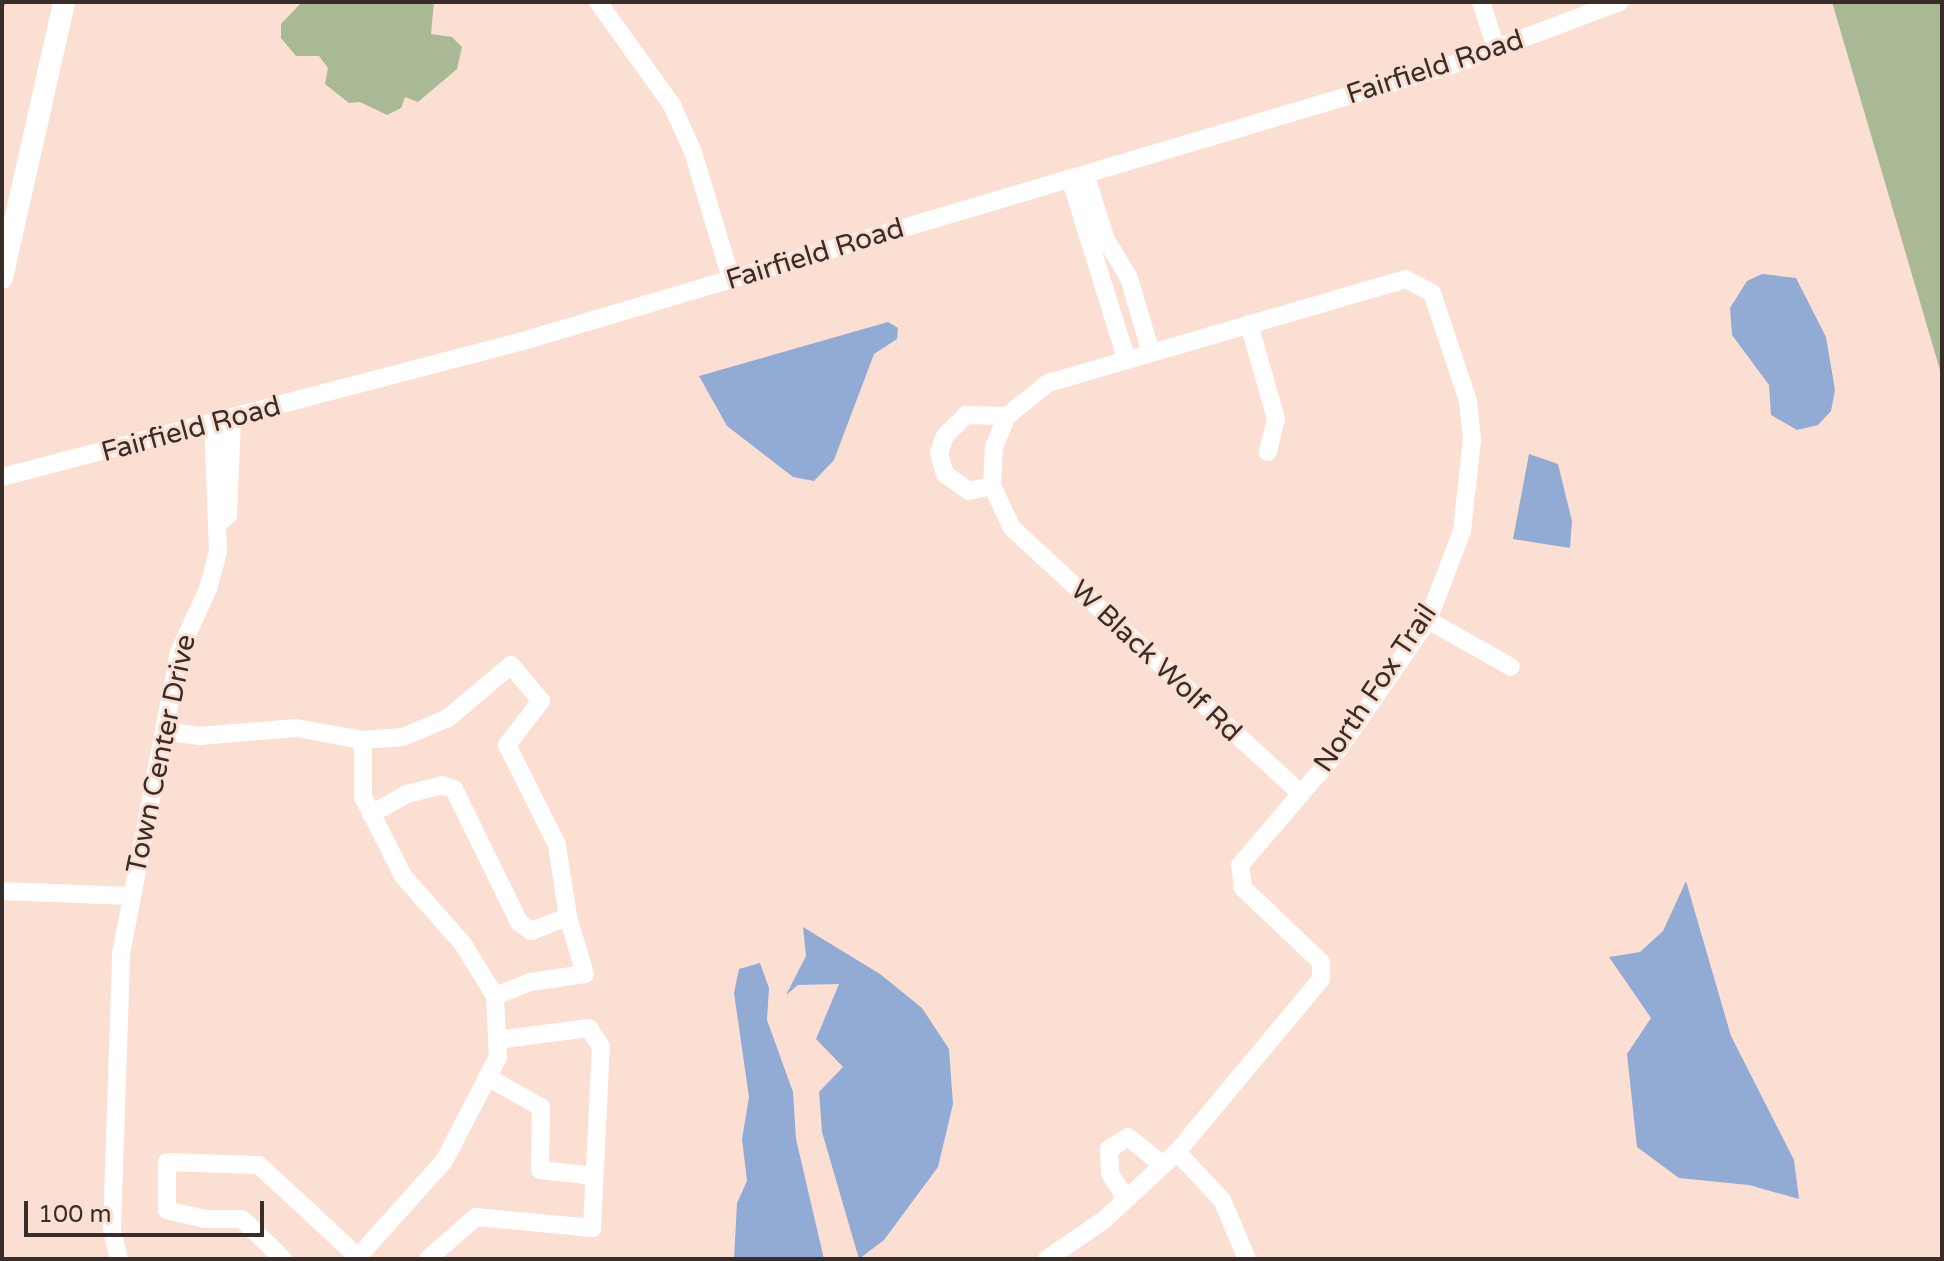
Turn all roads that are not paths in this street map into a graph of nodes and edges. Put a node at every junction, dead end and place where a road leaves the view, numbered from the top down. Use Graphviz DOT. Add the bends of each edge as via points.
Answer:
graph roads {
  1 [pos="64,2"];
  2 [pos="598,2"];
  3 [pos="1481,2"];
  4 [pos="1619,2"];
  5 [pos="1496,48"];
  6 [pos="1078,176"];
  7 [pos="2,278"];
  8 [pos="731,279"];
  9 [pos="1249,324"];
  10 [pos="1150,350"];
  11 [pos="1120,360"];
  12 [pos="1007,416"];
  13 [pos="232,418"];
  14 [pos="213,423"];
  15 [pos="1268,452"];
  16 [pos="2,477"];
  17 [pos="992,486"];
  18 [pos="220,522"];
  19 [pos="1428,620"];
  20 [pos="1511,667"];
  21 [pos="164,731"];
  22 [pos="363,740"];
  23 [pos="1300,793"];
  24 [pos="371,814"];
  25 [pos="2,891"];
  26 [pos="130,896"];
  27 [pos="568,917"];
  28 [pos="495,996"];
  29 [pos="497,1040"];
  30 [pos="487,1077"];
  31 [pos="1170,1159"];
  32 [pos="594,1176"];
  33 [pos="1126,1199"];
  34 [pos="119,1259"];
  35 [pos="283,1259"];
  36 [pos="358,1259"];
  37 [pos="428,1259"];
  38 [pos="1047,1259"];
  39 [pos="1247,1259"];
  1 -- 7 [label="main road"];
  2 -- 8 [label="street" via="672,105 693,152"];
  3 -- 5 [label="street"];
  4 -- 5 [label="street, Fairfield Road"];
  5 -- 6 [label="street, Fairfield Road"];
  6 -- 8 [label="street, Fairfield Road"];
  6 -- 10 [label="street" via="1129,278"];
  6 -- 11 [label="street"];
  8 -- 13 [label="street, Fairfield Road"];
  9 -- 10 [label="street, North Fox Trail"];
  9 -- 15 [label="street" via="1276,419"];
  9 -- 19 [label="street, North Fox Trail" via="1406,279 1432,293 1468,401 1472,439 1462,531"];
  10 -- 11 [label="street, North Fox Trail"];
  11 -- 12 [label="street, North Fox Trail" via="1048,383"];
  12 -- 17 [label="street" via="994,446"];
  12 -- 17 [label="street" via="966,415 945,436 939,453 945,474 969,491"];
  13 -- 14 [label="street, Fairfield Road"];
  13 -- 18 [label="street, Town Center Drive" via="228,515"];
  14 -- 16 [label="street, Fairfield Road"];
  14 -- 18 [label="street, Town Center Drive" via="213,510"];
  17 -- 23 [label="street, W Black Wolf Rd" via="1012,528"];
  18 -- 21 [label="street, Town Center Drive" via="212,578 183,637"];
  19 -- 20 [label="street"];
  19 -- 23 [label="street, North Fox Trail" via="1336,753"];
  21 -- 22 [label="street" via="200,736 296,728"];
  21 -- 26 [label="street, Town Center Drive"];
  22 -- 24 [label="street" via="363,797"];
  22 -- 27 [label="street" via="403,737 448,718 511,665 541,701 507,745 557,845"];
  23 -- 31 [label="street, North Fox Trail" via="1240,865 1243,888 1321,962 1321,979"];
  24 -- 27 [label="street" via="407,794 442,785 454,789 519,922 531,931"];
  24 -- 28 [label="street" via="403,876 463,944"];
  25 -- 26 [label="street, Town Center Drive"];
  26 -- 34 [label="street, Town Center Drive" via="116,1022 112,1240"];
  27 -- 28 [label="street" via="585,974 530,982"];
  28 -- 29 [label="street"];
  29 -- 30 [label="street" via="498,1057"];
  29 -- 32 [label="street" via="589,1028 601,1047"];
  30 -- 32 [label="street" via="541,1107 540,1170"];
  30 -- 36 [label="street" via="444,1161"];
  31 -- 33 [label="street, North Fox Trail"];
  31 -- 33 [label="street" via="1128,1137 1109,1149 1110,1173"];
  31 -- 39 [label="street" via="1222,1200"];
  32 -- 37 [label="street" via="592,1228 476,1217"];
  33 -- 38 [label="street, North Fox Trail"];
  35 -- 36 [label="street" via="242,1219 205,1219 167,1210 167,1162 259,1165"];
}
